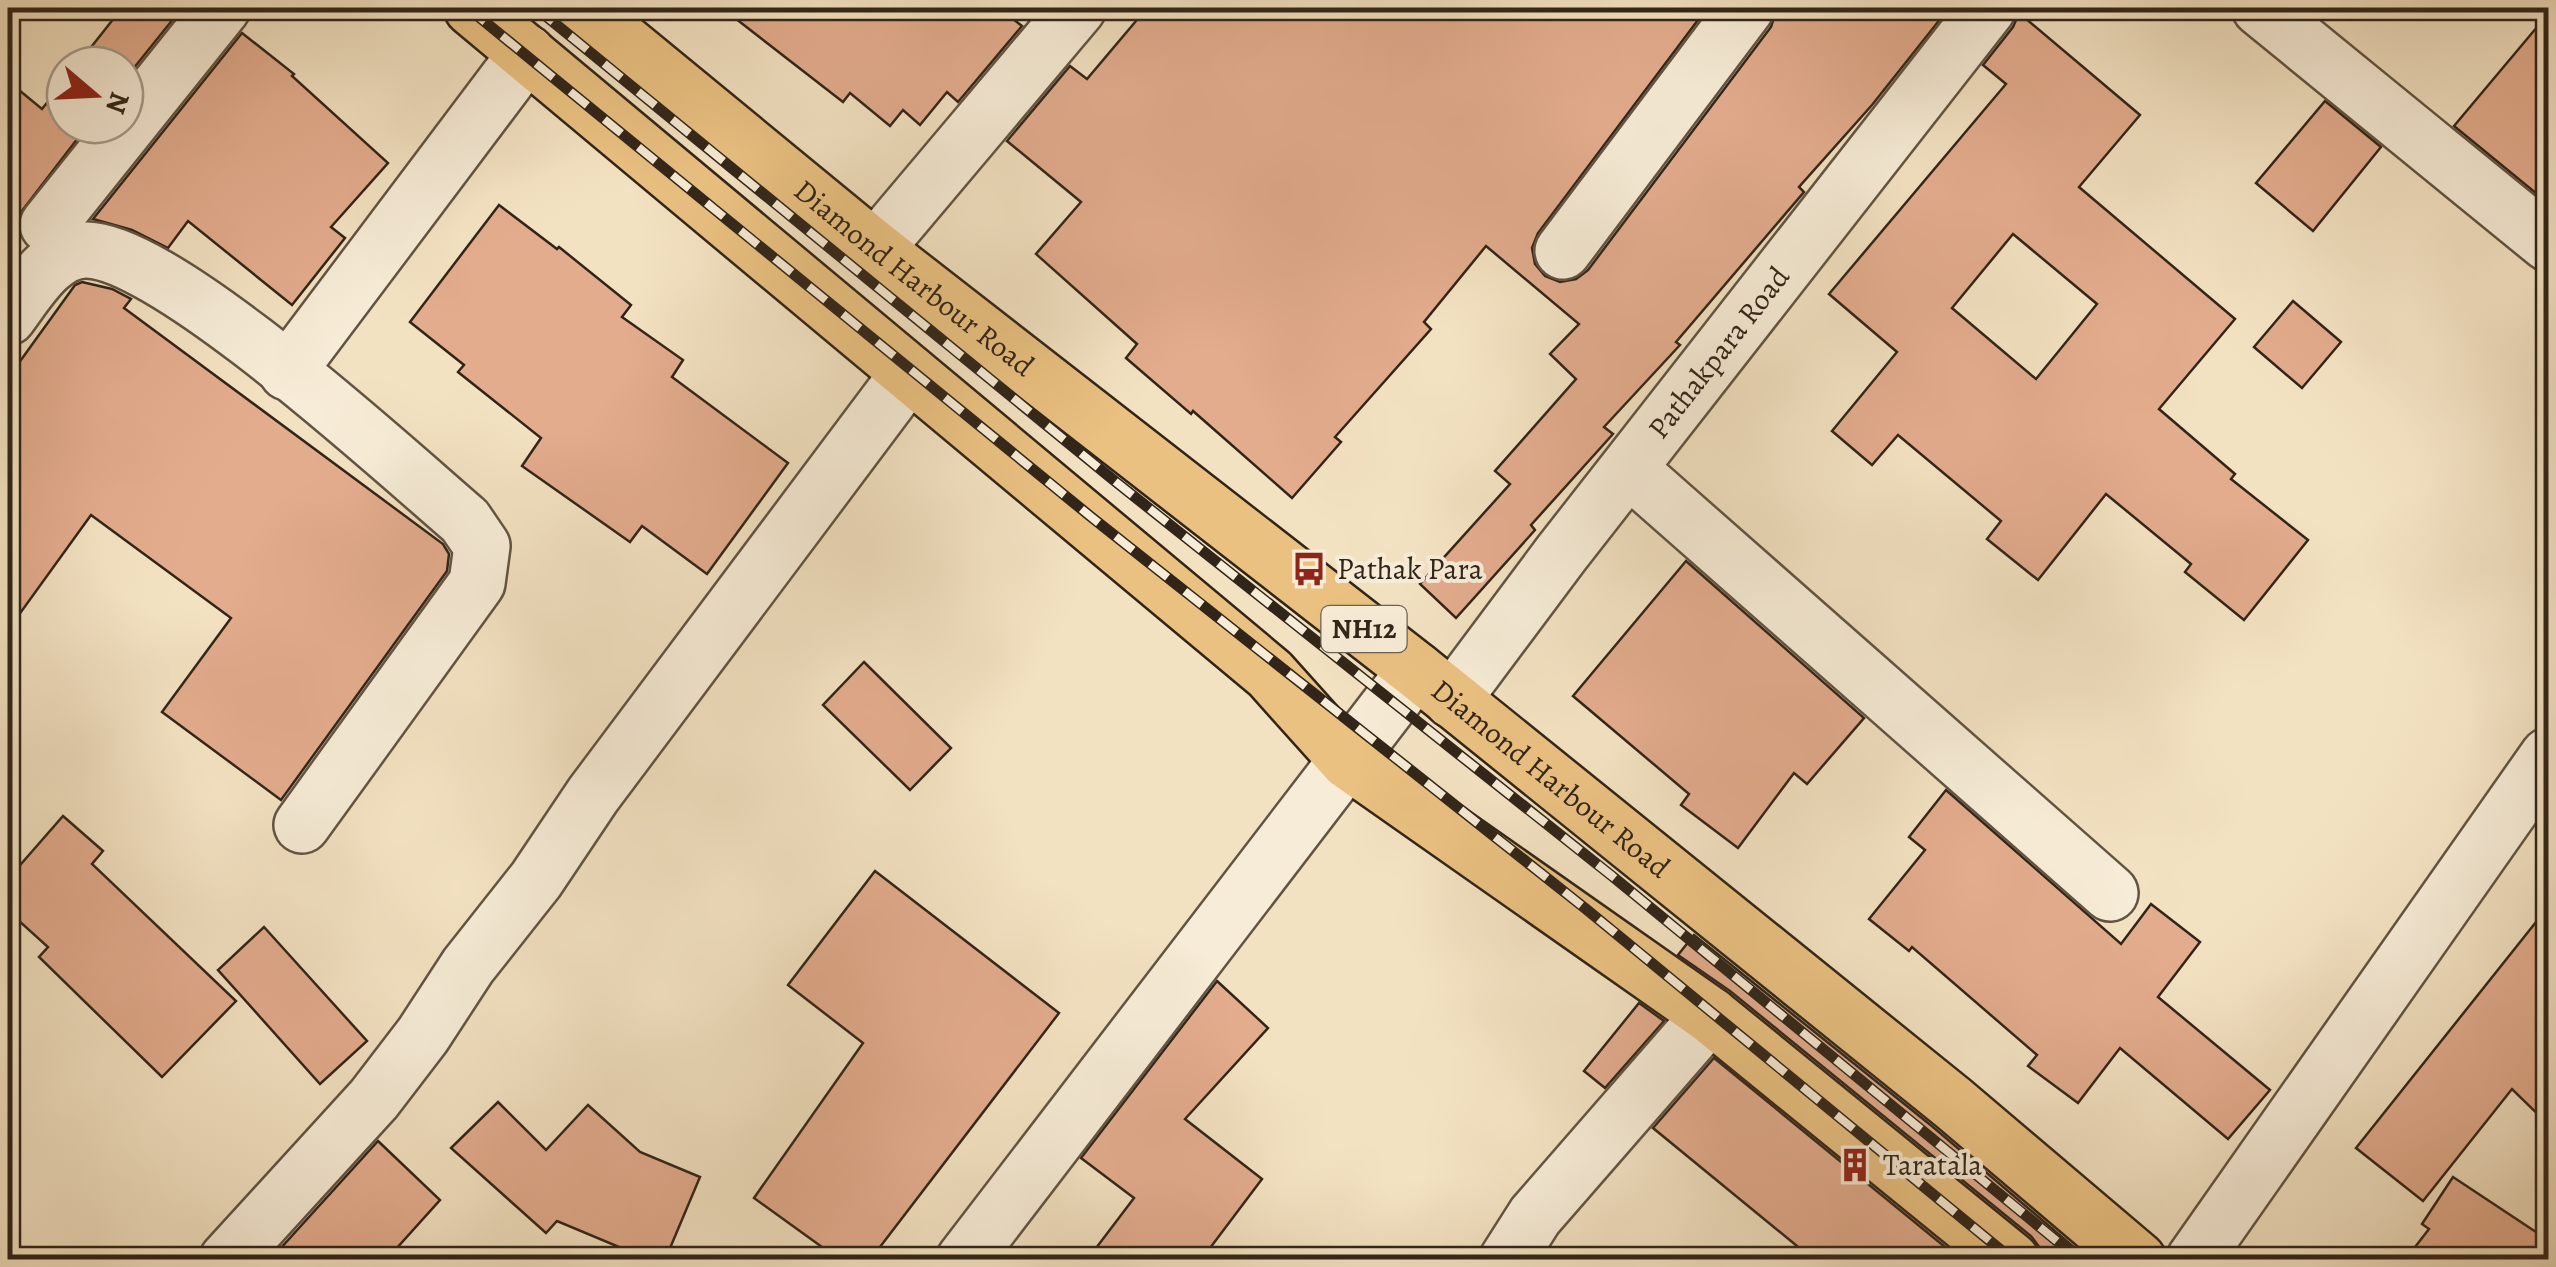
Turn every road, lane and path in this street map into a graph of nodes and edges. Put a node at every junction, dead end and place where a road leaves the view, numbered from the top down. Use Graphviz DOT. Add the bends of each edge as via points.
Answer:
graph roads {
  1 [pos="222,8"];
  2 [pos="472,8"];
  3 [pos="582,8"];
  4 [pos="1078,8"];
  5 [pos="1746,8"];
  6 [pos="1988,8"];
  7 [pos="2260,8"];
  8 [pos="527,53"];
  9 [pos="48,225"];
  10 [pos="2548,242"];
  11 [pos="874,249"];
  12 [pos="1564,251"];
  13 [pos="8,317"];
  14 [pos="287,372"];
  15 [pos="909,373"];
  16 [pos="1629,470"];
  17 [pos="1434,685"];
  18 [pos="2548,756"];
  19 [pos="1348,761"];
  20 [pos="302,825"];
  21 [pos="2110,892"];
  22 [pos="1710,1015"];
  23 [pos="227,1260"];
  24 [pos="964,1260"];
  25 [pos="1507,1260"];
  26 [pos="2011,1260"];
  27 [pos="2138,1260"];
  28 [pos="2194,1260"];
  1 -- 9 [label="street"];
  2 -- 8 [label="highway"];
  3 -- 11 [label="highway, Diamond Harbour Road / NH12"];
  4 -- 11 [label="street"];
  5 -- 12 [label="street"];
  6 -- 16 [label="street, Pathakpara Road"];
  7 -- 10 [label="street"];
  8 -- 14 [label="street"];
  8 -- 15 [label="highway"];
  11 -- 17 [label="highway, Diamond Harbour Road / NH12"];
  13 -- 14 [label="street" via="51,262 85,250 123,260 175,288"];
  14 -- 20 [label="street" via="465,520 482,546 477,583"];
  15 -- 19 [label="highway" via="1270,674"];
  15 -- 23 [label="street" via="593,794 424,1035"];
  16 -- 17 [label="street, Pathakpara Road"];
  16 -- 21 [label="street"];
  17 -- 19 [label="street, Pathakpara Road"];
  17 -- 27 [label="highway, Diamond Harbour Road / NH12"];
  18 -- 28 [label="street"];
  19 -- 22 [label="highway"];
  19 -- 24 [label="street, Pathakpara Road"];
  22 -- 25 [label="street" via="1535,1216"];
  22 -- 26 [label="highway"];
}
